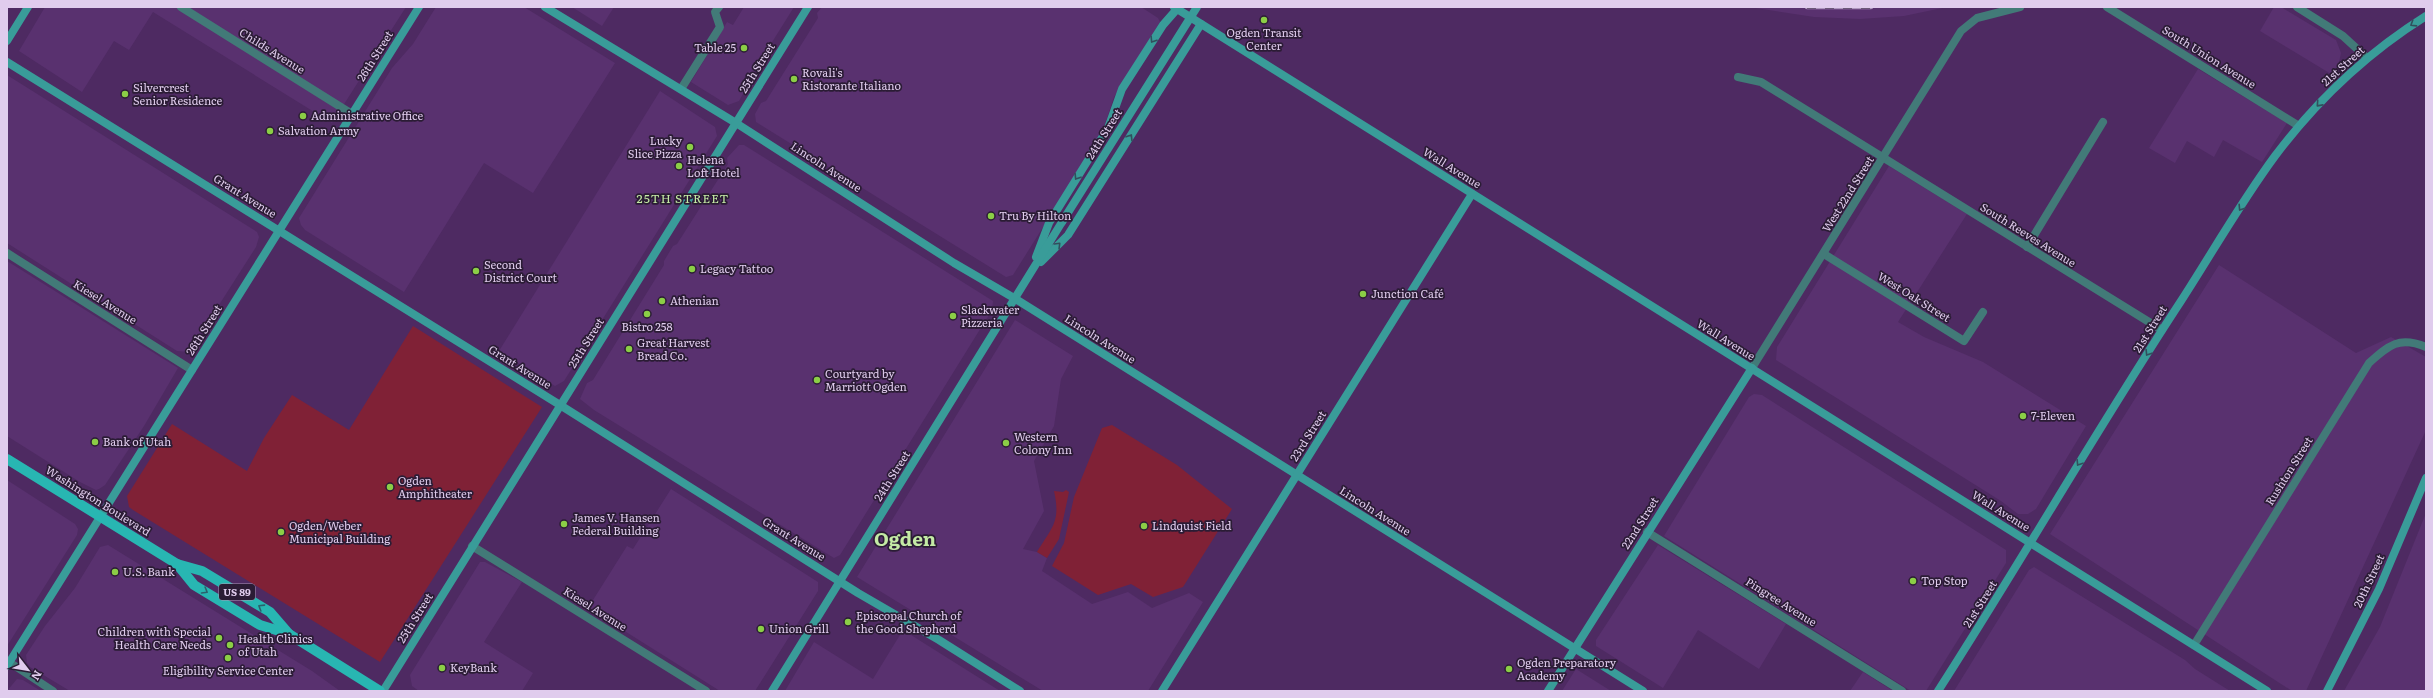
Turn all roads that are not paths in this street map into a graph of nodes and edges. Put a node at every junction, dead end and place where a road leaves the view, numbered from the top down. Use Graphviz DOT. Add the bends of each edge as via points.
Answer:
graph roads {
  1 [pos="28,7"];
  2 [pos="181,7"];
  3 [pos="419,7"];
  4 [pos="545,7"];
  5 [pos="719,7"];
  6 [pos="808,7"];
  7 [pos="1197,7"];
  8 [pos="2020,7"];
  9 [pos="2107,7"];
  10 [pos="2297,7"];
  11 [pos="1176,8"];
  12 [pos="2426,16"];
  13 [pos="1201,24"];
  14 [pos="7,41"];
  15 [pos="2367,58"];
  16 [pos="7,62"];
  17 [pos="1738,77"];
  18 [pos="681,89"];
  19 [pos="352,114"];
  20 [pos="2103,122"];
  21 [pos="736,123"];
  22 [pos="2299,126"];
  23 [pos="1884,157"];
  24 [pos="1472,194"];
  25 [pos="279,230"];
  26 [pos="2027,247"];
  27 [pos="7,253"];
  28 [pos="1824,254"];
  29 [pos="1030,272"];
  30 [pos="1014,298"];
  31 [pos="1983,312"];
  32 [pos="2162,330"];
  33 [pos="2426,346"];
  34 [pos="1752,368"];
  35 [pos="192,370"];
  36 [pos="560,405"];
  37 [pos="7,459"];
  38 [pos="1296,476"];
  39 [pos="2426,478"];
  40 [pos="100,516"];
  41 [pos="1648,532"];
  42 [pos="2030,543"];
  43 [pos="472,546"];
  44 [pos="177,564"];
  45 [pos="840,582"];
  46 [pos="289,634"];
  47 [pos="2194,645"];
  48 [pos="1575,649"];
  49 [pos="8,664"];
  50 [pos="53,691"];
  51 [pos="382,691"];
  52 [pos="706,691"];
  53 [pos="772,691"];
  54 [pos="1020,691"];
  55 [pos="1162,691"];
  56 [pos="1548,691"];
  57 [pos="1643,691"];
  58 [pos="1902,691"];
  59 [pos="1938,691"];
  60 [pos="2267,691"];
  61 [pos="2327,691"];
  1 -- 14 [label="street"];
  2 -- 19 [label="street, Childs Avenue"];
  3 -- 19 [label="street, 26th Street"];
  4 -- 18 [label="street, Lincoln Avenue"];
  5 -- 18 [label="street" via="715,12 720,27"];
  6 -- 21 [label="street, 25th Street"];
  7 -- 29 [label="street, 24th Street, bridge"];
  8 -- 23 [label="street, West 22nd Street" via="1977,18 1961,31"];
  9 -- 22 [label="street, South Union Avenue"];
  10 -- 15 [label="street" via="2343,36"];
  11 -- 13 [label="street, Wall Avenue"];
  11 -- 29 [label="street, 24th Street, one-way" via="1122,89 1108,128 1049,223"];
  12 -- 15 [label="street, 21st Street, one-way" via="2400,32"];
  13 -- 24 [label="street, Wall Avenue"];
  29 -- 13 [label="street, 24th Street, one-way" via="1068,235"];
  15 -- 22 [label="street, 21st Street, one-way" via="2331,90"];
  16 -- 25 [label="street, Grant Avenue"];
  17 -- 23 [label="street, South Reeves Avenue" via="1761,82"];
  18 -- 21 [label="street, Lincoln Avenue"];
  19 -- 25 [label="street, 26th Street"];
  20 -- 26 [label="street"];
  21 -- 30 [label="street, Lincoln Avenue" via="954,263"];
  21 -- 36 [label="street, 25th Street"];
  22 -- 32 [label="street, 21st Street, one-way" via="2274,157"];
  23 -- 26 [label="street, South Reeves Avenue"];
  23 -- 28 [label="street, West 22nd Street"];
  24 -- 34 [label="street, Wall Avenue"];
  24 -- 38 [label="street, 23rd Street"];
  25 -- 35 [label="street, 26th Street"];
  25 -- 36 [label="street, Grant Avenue"];
  26 -- 32 [label="street, South Reeves Avenue"];
  27 -- 35 [label="street, Kiesel Avenue"];
  28 -- 31 [label="street, West Oak Street" via="1964,341"];
  28 -- 34 [label="street, West 22nd Street"];
  29 -- 30 [label="street, 24th Street"];
  30 -- 38 [label="street, Lincoln Avenue"];
  30 -- 45 [label="street, 24th Street"];
  32 -- 42 [label="street, 21st Street, one-way"];
  33 -- 47 [label="street, Rushton Street" via="2408,342 2392,344 2370,363"];
  34 -- 41 [label="street, 22nd Street"];
  34 -- 42 [label="street, Wall Avenue"];
  35 -- 40 [label="street, 26th Street"];
  36 -- 43 [label="street, 25th Street"];
  36 -- 45 [label="street, Grant Avenue"];
  37 -- 40 [label="main road, Washington Boulevard / US 89"];
  38 -- 48 [label="street, Lincoln Avenue"];
  38 -- 55 [label="street, 23rd Street"];
  39 -- 61 [label="street, 20th Street" via="2379,589"];
  40 -- 44 [label="main road, Washington Boulevard / US 89"];
  40 -- 49 [label="street, 26th Street"];
  41 -- 48 [label="street, 22nd Street"];
  41 -- 58 [label="street, Pingree Avenue"];
  42 -- 47 [label="street, Wall Avenue"];
  42 -- 59 [label="street, 21st Street"];
  43 -- 51 [label="street, 25th Street"];
  43 -- 52 [label="street, Kiesel Avenue"];
  46 -- 44 [label="main road, Washington Boulevard / US 89, one-way" via="270,612 202,571"];
  44 -- 46 [label="main road, Washington Boulevard / US 89, one-way" via="194,585 260,625"];
  45 -- 53 [label="street, 24th Street"];
  45 -- 54 [label="street, Grant Avenue" via="940,640"];
  46 -- 51 [label="main road, Washington Boulevard / US 89"];
  47 -- 60 [label="street, Wall Avenue"];
  48 -- 56 [label="street, 22nd Street"];
  48 -- 57 [label="street, Lincoln Avenue"];
  49 -- 50 [label="street"];
}
